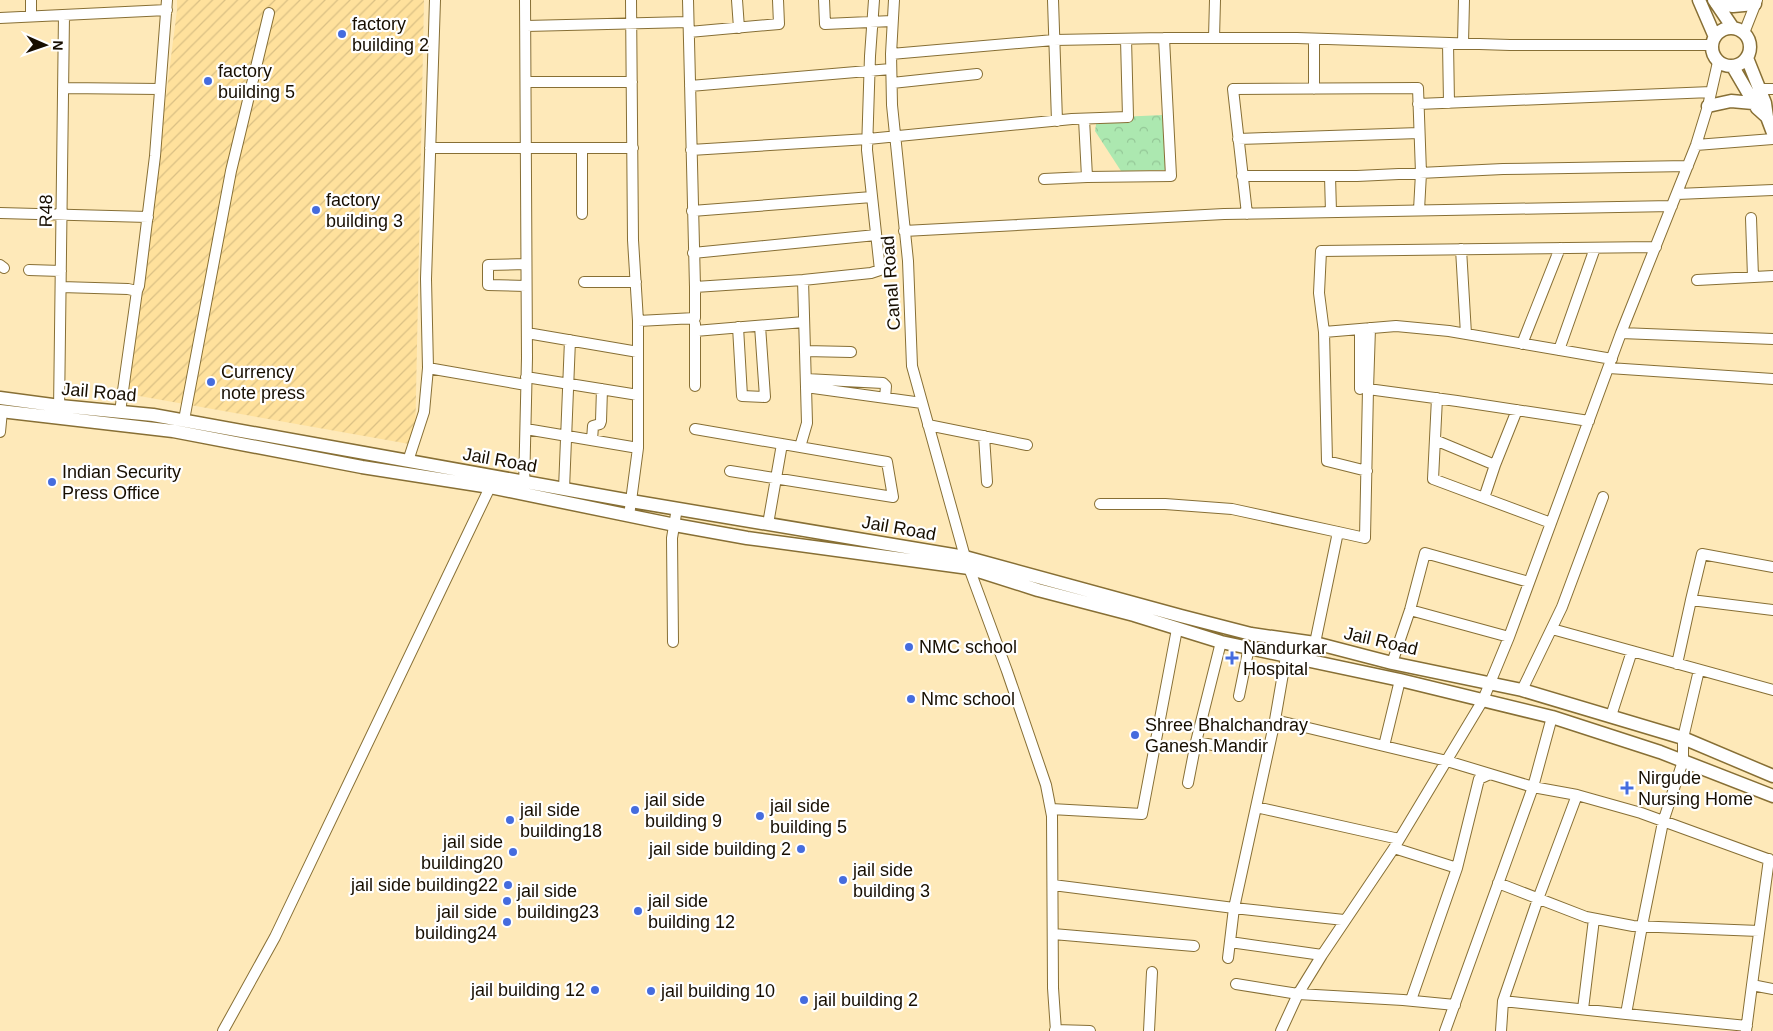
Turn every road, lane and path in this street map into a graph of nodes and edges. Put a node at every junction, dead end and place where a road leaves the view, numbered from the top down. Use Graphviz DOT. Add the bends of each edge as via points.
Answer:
graph roads {
  1 [pos="31,0"];
  2 [pos="435,0"];
  3 [pos="525,0"];
  4 [pos="631,0"];
  5 [pos="688,0"];
  6 [pos="738,0"];
  7 [pos="778,0"];
  8 [pos="824,0"];
  9 [pos="874,0"];
  10 [pos="894,0"];
  11 [pos="1052,0"];
  12 [pos="1215,0"];
  13 [pos="1464,0"];
  14 [pos="1699,0"];
  15 [pos="1715,1"];
  16 [pos="1756,2"];
  17 [pos="167,5"];
  18 [pos="268,13"];
  19 [pos="64,15"];
  20 [pos="31,16"];
  21 [pos="0,18"];
  22 [pos="872,21"];
  23 [pos="892,21"];
  24 [pos="631,24"];
  25 [pos="526,26"];
  26 [pos="689,27"];
  27 [pos="740,28"];
  28 [pos="1732,28"];
  29 [pos="1744,33"];
  30 [pos="1126,38"];
  31 [pos="1164,38"];
  32 [pos="1214,38"];
  33 [pos="1314,39"];
  34 [pos="1054,40"];
  35 [pos="1713,41"];
  36 [pos="1448,43"];
  37 [pos="1463,43"];
  38 [pos="891,54"];
  39 [pos="1747,58"];
  40 [pos="1718,62"];
  41 [pos="1733,67"];
  42 [pos="892,68"];
  43 [pos="869,71"];
  44 [pos="977,74"];
  45 [pos="526,82"];
  46 [pos="632,82"];
  47 [pos="892,83"];
  48 [pos="690,86"];
  49 [pos="63,88"];
  50 [pos="160,89"];
  51 [pos="1314,89"];
  52 [pos="1759,89"];
  53 [pos="1773,89"];
  54 [pos="1711,92"];
  55 [pos="1448,103"];
  56 [pos="1754,103"];
  57 [pos="1418,104"];
  58 [pos="1708,106"];
  59 [pos="1767,117"];
  60 [pos="1084,119"];
  61 [pos="1056,121"];
  62 [pos="1773,133"];
  63 [pos="1419,134"];
  64 [pos="894,137"];
  65 [pos="868,139"];
  66 [pos="1238,139"];
  67 [pos="1773,139"];
  68 [pos="1696,145"];
  69 [pos="526,147"];
  70 [pos="430,148"];
  71 [pos="582,148"];
  72 [pos="633,148"];
  73 [pos="691,150"];
  74 [pos="1688,166"];
  75 [pos="1421,173"];
  76 [pos="1242,176"];
  77 [pos="1330,176"];
  78 [pos="1087,177"];
  79 [pos="1044,179"];
  80 [pos="1773,190"];
  81 [pos="1677,194"];
  82 [pos="872,197"];
  83 [pos="1672,206"];
  84 [pos="1419,210"];
  85 [pos="692,211"];
  86 [pos="1331,212"];
  87 [pos="0,213"];
  88 [pos="62,214"];
  89 [pos="582,214"];
  90 [pos="1247,214"];
  91 [pos="148,218"];
  92 [pos="1751,218"];
  93 [pos="904,231"];
  94 [pos="876,235"];
  95 [pos="1656,247"];
  96 [pos="1560,248"];
  97 [pos="1595,248"];
  98 [pos="1461,249"];
  99 [pos="693,253"];
  100 [pos="526,264"];
  101 [pos="29,270"];
  102 [pos="62,270"];
  103 [pos="1773,276"];
  104 [pos="1753,277"];
  105 [pos="803,280"];
  106 [pos="1698,280"];
  107 [pos="584,282"];
  108 [pos="636,282"];
  109 [pos="526,286"];
  110 [pos="61,287"];
  111 [pos="695,287"];
  112 [pos="137,292"];
  113 [pos="695,318"];
  114 [pos="638,321"];
  115 [pos="804,322"];
  116 [pos="760,326"];
  117 [pos="738,327"];
  118 [pos="1365,328"];
  119 [pos="695,331"];
  120 [pos="527,332"];
  121 [pos="1324,332"];
  122 [pos="1466,334"];
  123 [pos="1622,334"];
  124 [pos="1773,339"];
  125 [pos="570,340"];
  126 [pos="1522,344"];
  127 [pos="1559,350"];
  128 [pos="638,352"];
  129 [pos="805,352"];
  130 [pos="851,352"];
  131 [pos="1610,364"];
  132 [pos="428,368"];
  133 [pos="1773,379"];
  134 [pos="526,381"];
  135 [pos="806,383"];
  136 [pos="568,384"];
  137 [pos="695,386"];
  138 [pos="602,389"];
  139 [pos="1364,389"];
  140 [pos="638,395"];
  141 [pos="885,398"];
  142 [pos="1437,398"];
  143 [pos="922,403"];
  144 [pos="1,406"];
  145 [pos="1517,410"];
  146 [pos="59,412"];
  147 [pos="120,412"];
  148 [pos="184,420"];
  149 [pos="1589,421"];
  150 [pos="928,425"];
  151 [pos="526,429"];
  152 [pos="696,429"];
  153 [pos="0,432"];
  154 [pos="566,436"];
  155 [pos="984,436"];
  156 [pos="592,440"];
  157 [pos="1435,440"];
  158 [pos="782,444"];
  159 [pos="1027,445"];
  160 [pos="332,447"];
  161 [pos="800,447"];
  162 [pos="638,448"];
  163 [pos="328,461"];
  164 [pos="408,461"];
  165 [pos="1494,465"];
  166 [pos="730,471"];
  167 [pos="1367,471"];
  168 [pos="776,478"];
  169 [pos="492,482"];
  170 [pos="987,482"];
  171 [pos="524,489"];
  172 [pos="564,489"];
  173 [pos="1603,497"];
  174 [pos="1484,498"];
  175 [pos="632,501"];
  176 [pos="1100,504"];
  177 [pos="677,508"];
  178 [pos="629,516"];
  179 [pos="1551,523"];
  180 [pos="768,524"];
  181 [pos="674,525"];
  182 [pos="1338,532"];
  183 [pos="967,563"];
  184 [pos="1773,567"];
  185 [pos="1529,582"];
  186 [pos="1691,600"];
  187 [pos="1410,610"];
  188 [pos="1773,610"];
  189 [pos="1177,629"];
  190 [pos="1552,629"];
  191 [pos="1509,637"];
  192 [pos="1289,639"];
  193 [pos="673,642"];
  194 [pos="1221,642"];
  195 [pos="1315,643"];
  196 [pos="1249,647"];
  197 [pos="1632,651"];
  198 [pos="1286,655"];
  199 [pos="1392,663"];
  200 [pos="1677,664"];
  201 [pos="1699,670"];
  202 [pos="1400,680"];
  203 [pos="1488,683"];
  204 [pos="1522,690"];
  205 [pos="1773,690"];
  206 [pos="1239,696"];
  207 [pos="1483,700"];
  208 [pos="1610,716"];
  209 [pos="1552,717"];
  210 [pos="1275,720"];
  211 [pos="1683,738"];
  212 [pos="1196,742"];
  213 [pos="1384,746"];
  214 [pos="1224,747"];
  215 [pos="1447,761"];
  216 [pos="1683,761"];
  217 [pos="1490,774"];
  218 [pos="1773,776"];
  219 [pos="1188,783"];
  220 [pos="1533,788"];
  221 [pos="1577,795"];
  222 [pos="1773,796"];
  223 [pos="1256,807"];
  224 [pos="1051,809"];
  225 [pos="1663,822"];
  226 [pos="1397,843"];
  227 [pos="1771,860"];
  228 [pos="1457,868"];
  229 [pos="1498,883"];
  230 [pos="1053,885"];
  231 [pos="1538,899"];
  232 [pos="1234,908"];
  233 [pos="1594,919"];
  234 [pos="1344,920"];
  235 [pos="1642,926"];
  236 [pos="1759,931"];
  237 [pos="1053,934"];
  238 [pos="1230,942"];
  239 [pos="1194,946"];
  240 [pos="1322,955"];
  241 [pos="1228,958"];
  242 [pos="1152,972"];
  243 [pos="1236,984"];
  244 [pos="1752,985"];
  245 [pos="1773,989"];
  246 [pos="1298,994"];
  247 [pos="1411,1000"];
  248 [pos="1503,1001"];
  249 [pos="1455,1005"];
  250 [pos="1583,1009"];
  251 [pos="1626,1014"];
  252 [pos="1746,1029"];
  253 [pos="1056,1030"];
  254 [pos="223,1031"];
  255 [pos="1090,1031"];
  256 [pos="1149,1031"];
  257 [pos="1281,1031"];
  258 [pos="1445,1031"];
  259 [pos="1501,1031"];
  1 -- 20 [label="street"];
  2 -- 70 [label="street"];
  3 -- 25 [label="street"];
  4 -- 24 [label="street"];
  5 -- 26 [label="street"];
  6 -- 27 [label="street"];
  7 -- 27 [label="street" via="779,24"];
  8 -- 22 [label="street" via="825,24"];
  9 -- 22 [label="street"];
  10 -- 23 [label="street, Canal Road"];
  11 -- 34 [label="street"];
  12 -- 32 [label="street"];
  13 -- 37 [label="street"];
  14 -- 35 [label="main road"];
  15 -- 16 [label="main road" via="1733,6"];
  15 -- 28 [label="main road"];
  16 -- 29 [label="street"];
  17 -- 19 [label="street"];
  17 -- 50 [label="street"];
  18 -- 148 [label="street" via="231,171"];
  19 -- 20 [label="street"];
  19 -- 49 [label="street, R48"];
  20 -- 21 [label="street"];
  22 -- 23 [label="street"];
  22 -- 43 [label="street"];
  23 -- 38 [label="street, Canal Road"];
  24 -- 25 [label="street"];
  24 -- 26 [label="street"];
  24 -- 46 [label="street"];
  25 -- 45 [label="street"];
  26 -- 27 [label="street"];
  26 -- 48 [label="street"];
  28 -- 29 [label="main road"];
  28 -- 35 [label="main road" via="1722,30"];
  29 -- 39 [label="main road" via="1750,45"];
  30 -- 31 [label="street"];
  30 -- 34 [label="street"];
  30 -- 60 [label="street" via="1128,117"];
  31 -- 32 [label="street"];
  31 -- 78 [label="street" via="1171,176"];
  32 -- 33 [label="street"];
  33 -- 36 [label="street"];
  33 -- 51 [label="street"];
  34 -- 38 [label="street"];
  34 -- 61 [label="street"];
  35 -- 37 [label="street"];
  35 -- 40 [label="main road" via="1714,57"];
  36 -- 37 [label="street"];
  36 -- 55 [label="street"];
  38 -- 42 [label="street, Canal Road"];
  39 -- 41 [label="main road"];
  39 -- 52 [label="main road"];
  40 -- 41 [label="main road"];
  40 -- 54 [label="street"];
  41 -- 56 [label="main road"];
  42 -- 43 [label="street"];
  42 -- 47 [label="street, Canal Road"];
  43 -- 48 [label="street"];
  43 -- 65 [label="street"];
  44 -- 47 [label="street"];
  45 -- 46 [label="street"];
  45 -- 69 [label="street"];
  46 -- 72 [label="street"];
  47 -- 64 [label="street, Canal Road"];
  48 -- 73 [label="street"];
  49 -- 50 [label="street"];
  49 -- 88 [label="street, R48"];
  50 -- 91 [label="street"];
  51 -- 57 [label="street" via="1418,88"];
  51 -- 66 [label="street" via="1233,89"];
  52 -- 53 [label="street"];
  52 -- 59 [label="main road"];
  54 -- 55 [label="street"];
  54 -- 58 [label="street"];
  55 -- 57 [label="street"];
  56 -- 58 [label="main road" via="1731,101"];
  56 -- 59 [label="main road"];
  57 -- 63 [label="street"];
  58 -- 68 [label="street"];
  59 -- 62 [label="main road"];
  60 -- 61 [label="street"];
  60 -- 78 [label="street"];
  61 -- 64 [label="street"];
  63 -- 66 [label="street"];
  63 -- 75 [label="street"];
  64 -- 65 [label="street"];
  64 -- 93 [label="street, Canal Road"];
  65 -- 73 [label="street"];
  65 -- 82 [label="street"];
  66 -- 76 [label="street"];
  67 -- 68 [label="street"];
  68 -- 74 [label="street"];
  69 -- 70 [label="street"];
  69 -- 71 [label="street"];
  69 -- 100 [label="street"];
  70 -- 132 [label="street" via="426,279"];
  71 -- 72 [label="street"];
  71 -- 89 [label="street"];
  72 -- 108 [label="street"];
  73 -- 85 [label="street"];
  74 -- 75 [label="street"];
  74 -- 81 [label="street"];
  75 -- 77 [label="street"];
  75 -- 84 [label="street"];
  76 -- 77 [label="street"];
  76 -- 90 [label="street"];
  77 -- 86 [label="street"];
  78 -- 79 [label="street"];
  80 -- 81 [label="street"];
  81 -- 83 [label="street"];
  82 -- 85 [label="street"];
  82 -- 94 [label="street"];
  83 -- 84 [label="street"];
  83 -- 95 [label="street"];
  84 -- 86 [label="street"];
  85 -- 99 [label="street"];
  86 -- 90 [label="street"];
  87 -- 88 [label="street"];
  88 -- 91 [label="street"];
  88 -- 102 [label="street, R48"];
  90 -- 93 [label="street"];
  91 -- 112 [label="street"];
  92 -- 104 [label="street"];
  93 -- 143 [label="street, Canal Road" via="912,366"];
  94 -- 99 [label="street"];
  94 -- 105 [label="street" via="880,270"];
  95 -- 97 [label="street"];
  95 -- 123 [label="street"];
  96 -- 97 [label="street"];
  96 -- 98 [label="street"];
  96 -- 126 [label="street"];
  97 -- 127 [label="street"];
  98 -- 121 [label="street" via="1321,251 1319,293"];
  98 -- 122 [label="street"];
  99 -- 111 [label="street"];
  100 -- 109 [label="street"];
  100 -- 109 [label="street" via="488,265 488,285"];
  101 -- 102 [label="street"];
  102 -- 110 [label="street, R48"];
  103 -- 104 [label="street"];
  104 -- 106 [label="street"];
  105 -- 111 [label="street"];
  105 -- 115 [label="street"];
  107 -- 108 [label="street"];
  108 -- 114 [label="street"];
  109 -- 120 [label="street"];
  110 -- 112 [label="street"];
  110 -- 146 [label="street, R48"];
  111 -- 113 [label="street"];
  112 -- 147 [label="street"];
  113 -- 114 [label="street"];
  113 -- 119 [label="street"];
  114 -- 128 [label="street"];
  115 -- 116 [label="street"];
  115 -- 129 [label="street"];
  116 -- 117 [label="street"];
  116 -- 117 [label="street" via="765,397 742,396"];
  117 -- 119 [label="street"];
  118 -- 121 [label="street"];
  118 -- 122 [label="street" via="1396,326"];
  118 -- 139 [label="street"];
  119 -- 137 [label="street"];
  120 -- 125 [label="street"];
  120 -- 134 [label="street"];
  121 -- 167 [label="street" via="1327,461"];
  122 -- 126 [label="street"];
  123 -- 124 [label="street"];
  123 -- 131 [label="street"];
  125 -- 128 [label="street"];
  125 -- 136 [label="street"];
  126 -- 127 [label="street"];
  127 -- 131 [label="street"];
  128 -- 140 [label="street"];
  129 -- 130 [label="street"];
  129 -- 135 [label="street"];
  131 -- 133 [label="street"];
  131 -- 149 [label="street"];
  132 -- 134 [label="street"];
  132 -- 164 [label="street" via="424,412"];
  134 -- 136 [label="street"];
  134 -- 151 [label="street"];
  135 -- 141 [label="street"];
  135 -- 141 [label="street" via="883,383 886,386"];
  135 -- 161 [label="street" via="807,423"];
  136 -- 138 [label="street"];
  136 -- 154 [label="street"];
  138 -- 140 [label="street"];
  138 -- 156 [label="street" via="601,421 593,426"];
  139 -- 142 [label="street"];
  139 -- 167 [label="street"];
  140 -- 162 [label="street"];
  141 -- 143 [label="street"];
  142 -- 145 [label="street"];
  142 -- 157 [label="street"];
  143 -- 150 [label="street, Canal Road"];
  144 -- 146 [label="main road, Jail Road"];
  144 -- 153 [label="street"];
  145 -- 149 [label="street"];
  145 -- 165 [label="street"];
  146 -- 147 [label="main road, Jail Road"];
  146 -- 163 [label="main road"];
  147 -- 148 [label="main road, Jail Road"];
  148 -- 160 [label="main road, Jail Road"];
  149 -- 179 [label="street"];
  150 -- 155 [label="street"];
  150 -- 183 [label="street, Canal Road"];
  151 -- 154 [label="street"];
  151 -- 171 [label="street"];
  152 -- 158 [label="street"];
  154 -- 156 [label="street"];
  154 -- 172 [label="street"];
  155 -- 159 [label="street"];
  155 -- 170 [label="street"];
  156 -- 162 [label="street"];
  157 -- 165 [label="street"];
  157 -- 174 [label="street" via="1433,479"];
  158 -- 161 [label="street"];
  158 -- 168 [label="street"];
  160 -- 163 [label="main road"];
  160 -- 164 [label="main road, Jail Road"];
  161 -- 168 [label="street" via="887,462 893,497"];
  162 -- 175 [label="street"];
  163 -- 169 [label="main road"];
  164 -- 169 [label="main road, Jail Road"];
  165 -- 174 [label="street"];
  166 -- 168 [label="street"];
  167 -- 182 [label="street" via="1366,538"];
  168 -- 180 [label="street"];
  169 -- 171 [label="main road, Jail Road"];
  169 -- 254 [label="street" via="275,936"];
  171 -- 172 [label="main road, Jail Road"];
  171 -- 178 [label="main road"];
  172 -- 175 [label="main road, Jail Road"];
  173 -- 190 [label="street"];
  174 -- 179 [label="street"];
  175 -- 177 [label="main road, Jail Road"];
  175 -- 178 [label="street"];
  176 -- 182 [label="street" via="1232,509"];
  177 -- 180 [label="main road, Jail Road"];
  177 -- 181 [label="street"];
  178 -- 181 [label="main road"];
  179 -- 185 [label="street"];
  180 -- 183 [label="main road, Jail Road"];
  181 -- 183 [label="main road" via="747,538"];
  181 -- 193 [label="street"];
  182 -- 195 [label="street"];
  183 -- 189 [label="main road" via="1038,590"];
  183 -- 192 [label="main road, Jail Road" via="1251,634"];
  183 -- 224 [label="street, Canal Road" via="1008,671"];
  184 -- 186 [label="street" via="1702,554"];
  185 -- 187 [label="street" via="1424,553"];
  185 -- 191 [label="street"];
  186 -- 188 [label="street"];
  186 -- 200 [label="street"];
  187 -- 191 [label="street"];
  187 -- 199 [label="street"];
  189 -- 194 [label="main road"];
  189 -- 224 [label="street" via="1142,814"];
  190 -- 197 [label="street"];
  190 -- 204 [label="street"];
  191 -- 203 [label="street"];
  192 -- 195 [label="main road, Jail Road"];
  192 -- 198 [label="street"];
  194 -- 196 [label="main road"];
  194 -- 212 [label="street"];
  195 -- 199 [label="main road, Jail Road"];
  196 -- 198 [label="main road"];
  196 -- 206 [label="street"];
  197 -- 200 [label="street"];
  197 -- 208 [label="street"];
  198 -- 202 [label="main road"];
  198 -- 210 [label="street"];
  199 -- 203 [label="main road, Jail Road"];
  200 -- 201 [label="street"];
  201 -- 205 [label="street"];
  201 -- 211 [label="street"];
  202 -- 207 [label="main road"];
  202 -- 213 [label="street"];
  203 -- 204 [label="main road, Jail Road"];
  203 -- 207 [label="street"];
  204 -- 208 [label="main road, Jail Road"];
  207 -- 209 [label="main road"];
  207 -- 215 [label="street"];
  208 -- 211 [label="main road, Jail Road"];
  209 -- 216 [label="main road"];
  209 -- 220 [label="street"];
  210 -- 213 [label="street"];
  210 -- 223 [label="street"];
  211 -- 216 [label="street"];
  211 -- 218 [label="main road, Jail Road"];
  212 -- 214 [label="street"];
  212 -- 219 [label="street"];
  213 -- 215 [label="street"];
  215 -- 217 [label="street"];
  215 -- 226 [label="street"];
  216 -- 222 [label="main road"];
  216 -- 225 [label="street"];
  217 -- 220 [label="street"];
  217 -- 228 [label="street" via="1479,779"];
  220 -- 221 [label="street"];
  220 -- 229 [label="street"];
  221 -- 225 [label="street"];
  221 -- 231 [label="street"];
  223 -- 226 [label="street"];
  223 -- 232 [label="street"];
  224 -- 230 [label="street, Canal Road"];
  225 -- 227 [label="street"];
  225 -- 235 [label="street"];
  226 -- 228 [label="street"];
  226 -- 234 [label="street"];
  227 -- 236 [label="street"];
  228 -- 247 [label="street"];
  229 -- 231 [label="street"];
  229 -- 249 [label="street"];
  230 -- 232 [label="street"];
  230 -- 237 [label="street, Canal Road"];
  231 -- 233 [label="street"];
  231 -- 248 [label="street"];
  232 -- 234 [label="street"];
  232 -- 238 [label="street"];
  233 -- 235 [label="street"];
  233 -- 250 [label="street"];
  234 -- 240 [label="street"];
  235 -- 236 [label="street"];
  235 -- 251 [label="street"];
  236 -- 244 [label="street"];
  237 -- 239 [label="street"];
  237 -- 253 [label="street, Canal Road"];
  238 -- 240 [label="street"];
  238 -- 241 [label="street"];
  240 -- 246 [label="street"];
  242 -- 256 [label="street"];
  243 -- 246 [label="street"];
  244 -- 245 [label="street"];
  244 -- 252 [label="street"];
  246 -- 247 [label="street"];
  246 -- 257 [label="street"];
  247 -- 249 [label="street"];
  248 -- 250 [label="street"];
  248 -- 259 [label="street"];
  249 -- 258 [label="street"];
  250 -- 251 [label="street"];
  251 -- 252 [label="street"];
  253 -- 255 [label="street"];
}
